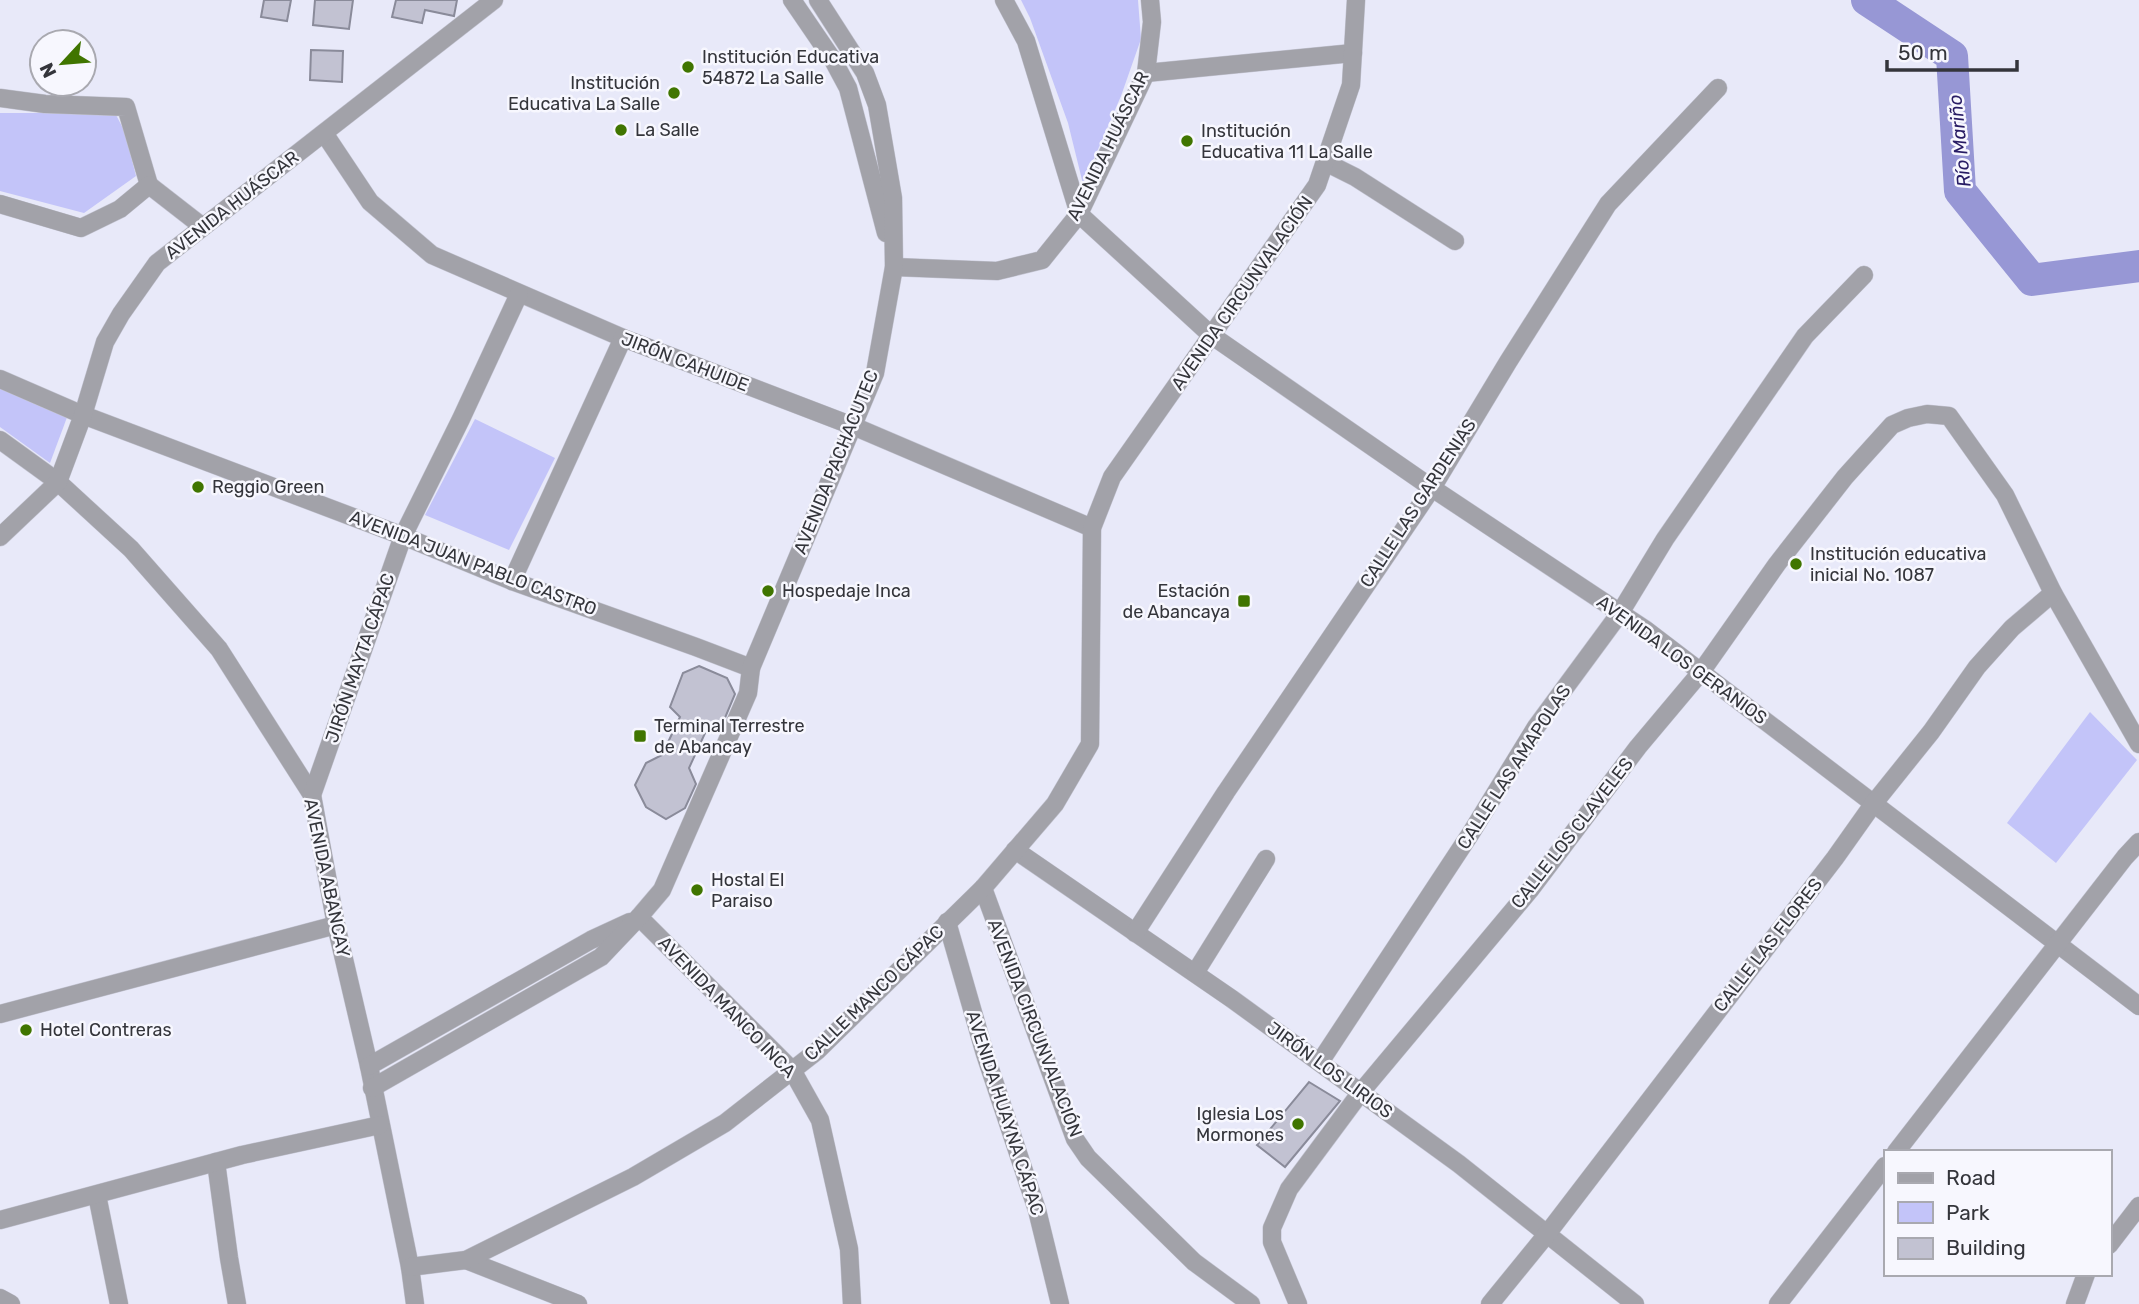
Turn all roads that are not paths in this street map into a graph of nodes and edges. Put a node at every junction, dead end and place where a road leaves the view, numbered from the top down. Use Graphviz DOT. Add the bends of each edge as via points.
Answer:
graph roads {
  1 [pos="494,0"];
  2 [pos="792,0"];
  3 [pos="818,0"];
  4 [pos="1004,0"];
  5 [pos="1150,0"];
  6 [pos="1356,0"];
  7 [pos="1353,53"];
  8 [pos="1146,73"];
  9 [pos="1718,88"];
  10 [pos="0,98"];
  11 [pos="324,133"];
  12 [pos="1325,162"];
  13 [pos="149,185"];
  14 [pos="0,204"];
  15 [pos="1079,214"];
  16 [pos="203,227"];
  17 [pos="1455,241"];
  18 [pos="894,267"];
  19 [pos="1864,275"];
  20 [pos="519,293"];
  21 [pos="1211,335"];
  22 [pos="623,338"];
  23 [pos="0,379"];
  24 [pos="83,415"];
  25 [pos="853,426"];
  26 [pos="0,440"];
  27 [pos="58,482"];
  28 [pos="1432,488"];
  29 [pos="1092,528"];
  30 [pos="403,536"];
  31 [pos="0,537"];
  32 [pos="512,581"];
  33 [pos="2053,593"];
  34 [pos="1620,613"];
  35 [pos="751,668"];
  36 [pos="1701,672"];
  37 [pos="2139,744"];
  38 [pos="312,795"];
  39 [pos="1874,803"];
  40 [pos="2139,842"];
  41 [pos="1015,850"];
  42 [pos="1266,859"];
  43 [pos="983,888"];
  44 [pos="639,917"];
  45 [pos="947,922"];
  46 [pos="336,925"];
  47 [pos="1135,933"];
  48 [pos="2059,944"];
  49 [pos="1195,973"];
  50 [pos="2139,1006"];
  51 [pos="0,1014"];
  52 [pos="1320,1062"];
  53 [pos="369,1066"];
  54 [pos="792,1070"];
  55 [pos="372,1088"];
  56 [pos="1361,1092"];
  57 [pos="380,1125"];
  58 [pos="1898,1150"];
  59 [pos="216,1162"];
  60 [pos="1884,1167"];
  61 [pos="97,1195"];
  62 [pos="2139,1206"];
  63 [pos="0,1220"];
  64 [pos="1547,1234"];
  65 [pos="2111,1242"];
  66 [pos="466,1260"];
  67 [pos="410,1267"];
  68 [pos="2085,1276"];
  69 [pos="0,1298"];
  70 [pos="11,1304"];
  71 [pos="119,1304"];
  72 [pos="237,1304"];
  73 [pos="415,1304"];
  74 [pos="578,1304"];
  75 [pos="852,1304"];
  76 [pos="1060,1304"];
  77 [pos="1251,1304"];
  78 [pos="1298,1304"];
  79 [pos="1490,1304"];
  80 [pos="1635,1304"];
  81 [pos="1778,1304"];
  82 [pos="2075,1304"];
  1 -- 11 [label="street, AVENIDA HUÁSCAR"];
  2 -- 18 [label="street, AVENIDA PACHACUTEC" via="848,88"];
  3 -- 18 [label="street, AVENIDA PACHACUTEC" via="865,73 877,105 893,198"];
  4 -- 15 [label="street" via="1026,41"];
  5 -- 8 [label="street, AVENIDA HUÁSCAR"];
  6 -- 7 [label="street, AVENIDA CIRCUNVALACIÓN"];
  7 -- 8 [label="street"];
  7 -- 12 [label="street, AVENIDA CIRCUNVALACIÓN" via="1351,85"];
  8 -- 15 [label="street, AVENIDA HUÁSCAR"];
  9 -- 28 [label="street, CALLE LAS GARDENIAS" via="1608,204"];
  10 -- 13 [label="street" via="126,107"];
  11 -- 16 [label="street, AVENIDA HUÁSCAR"];
  11 -- 20 [label="street, JIRÓN CAHUIDE" via="369,202 432,255"];
  12 -- 17 [label="street"];
  12 -- 21 [label="street, AVENIDA CIRCUNVALACIÓN" via="1317,185"];
  13 -- 14 [label="street" via="120,209 81,228"];
  13 -- 16 [label="street"];
  15 -- 18 [label="street, AVENIDA HUÁSCAR" via="1042,260 997,271"];
  15 -- 21 [label="street, AVENIDA LOS GERANIOS"];
  16 -- 24 [label="street, AVENIDA HUÁSCAR" via="157,264 121,314 105,342"];
  18 -- 25 [label="street, AVENIDA PACHACUTEC" via="875,373"];
  19 -- 34 [label="street, CALLE LAS AMAPOLAS" via="1805,336 1665,539"];
  20 -- 22 [label="street, JIRÓN CAHUIDE"];
  20 -- 30 [label="street, JIRÓN MAYTA CÁPAC"];
  21 -- 28 [label="street, AVENIDA LOS GERANIOS"];
  21 -- 29 [label="street, AVENIDA CIRCUNVALACIÓN" via="1112,477"];
  22 -- 25 [label="street, JIRÓN CAHUIDE"];
  22 -- 32 [label="street"];
  23 -- 24 [label="street, AVENIDA JUAN PABLO CASTRO"];
  24 -- 27 [label="street, AVENIDA HUÁSCAR"];
  24 -- 30 [label="street, AVENIDA JUAN PABLO CASTRO"];
  25 -- 29 [label="street, JIRÓN CAHUIDE"];
  25 -- 35 [label="street, AVENIDA PACHACUTEC"];
  26 -- 27 [label="street, AVENIDA ABANCAY"];
  27 -- 31 [label="street, AVENIDA HUÁSCAR"];
  27 -- 38 [label="street, AVENIDA ABANCAY" via="131,549 219,649"];
  28 -- 34 [label="street, AVENIDA LOS GERANIOS"];
  28 -- 47 [label="street, CALLE LAS GARDENIAS"];
  29 -- 41 [label="street, CALLE MANCO CÁPAC" via="1090,744 1055,804"];
  30 -- 32 [label="street, AVENIDA JUAN PABLO CASTRO"];
  30 -- 38 [label="street, JIRÓN MAYTA CÁPAC"];
  32 -- 35 [label="street, AVENIDA JUAN PABLO CASTRO"];
  33 -- 36 [label="street, CALLE LOS CLAVELES" via="2005,495 1949,416 1908,418 1892,425 1845,477"];
  33 -- 37 [label="street"];
  33 -- 39 [label="street, CALLE LAS FLORES" via="1976,667"];
  34 -- 36 [label="street, AVENIDA LOS GERANIOS"];
  34 -- 52 [label="street, CALLE LAS AMAPOLAS" via="1536,727"];
  35 -- 44 [label="street, AVENIDA PACHACUTEC" via="748,693 662,890"];
  36 -- 39 [label="street, AVENIDA LOS GERANIOS"];
  36 -- 56 [label="street, CALLE LOS CLAVELES" via="1530,890"];
  38 -- 46 [label="street, AVENIDA ABANCAY"];
  39 -- 48 [label="street, AVENIDA LOS GERANIOS"];
  39 -- 64 [label="street, CALLE LAS FLORES"];
  40 -- 48 [label="street"];
  41 -- 43 [label="street, CALLE MANCO CÁPAC"];
  41 -- 47 [label="street, JIRÓN LOS LIRIOS"];
  42 -- 49 [label="street"];
  43 -- 45 [label="street, CALLE MANCO CÁPAC"];
  43 -- 77 [label="street, AVENIDA CIRCUNVALACIÓN" via="1075,1139 1088,1158 1194,1262"];
  44 -- 53 [label="street, AVENIDA PACHACUTEC"];
  44 -- 54 [label="street, AVENIDA MANCO INCA"];
  44 -- 55 [label="street, AVENIDA PACHACUTEC" via="601,957"];
  45 -- 54 [label="street, CALLE MANCO CÁPAC" via="817,1051"];
  45 -- 76 [label="street, AVENIDA HUAYNA CÁPAC" via="1037,1210"];
  46 -- 51 [label="street"];
  46 -- 53 [label="street, AVENIDA ABANCAY"];
  47 -- 49 [label="street, JIRÓN LOS LIRIOS"];
  48 -- 50 [label="street, AVENIDA LOS GERANIOS"];
  48 -- 58 [label="street"];
  49 -- 52 [label="street, JIRÓN LOS LIRIOS"];
  52 -- 56 [label="street, JIRÓN LOS LIRIOS"];
  53 -- 55 [label="street, AVENIDA ABANCAY"];
  54 -- 66 [label="street, CALLE MANCO CÁPAC" via="725,1123 633,1177"];
  54 -- 75 [label="street, AVENIDA MANCO INCA" via="820,1120 849,1249"];
  55 -- 57 [label="street, AVENIDA ABANCAY"];
  56 -- 64 [label="street, JIRÓN LOS LIRIOS"];
  56 -- 78 [label="street, CALLE LOS CLAVELES" via="1289,1189 1272,1228 1272,1242"];
  57 -- 59 [label="street"];
  57 -- 67 [label="street, AVENIDA ABANCAY"];
  59 -- 61 [label="street"];
  59 -- 72 [label="street"];
  60 -- 81 [label="street"];
  61 -- 63 [label="street"];
  61 -- 71 [label="street"];
  62 -- 65 [label="street"];
  64 -- 79 [label="street, CALLE LAS FLORES"];
  64 -- 80 [label="street, JIRÓN LOS LIRIOS"];
  66 -- 67 [label="street, CALLE MANCO CÁPAC"];
  66 -- 74 [label="street"];
  67 -- 73 [label="street, AVENIDA ABANCAY"];
  68 -- 82 [label="street"];
  69 -- 70 [label="street"];
}
